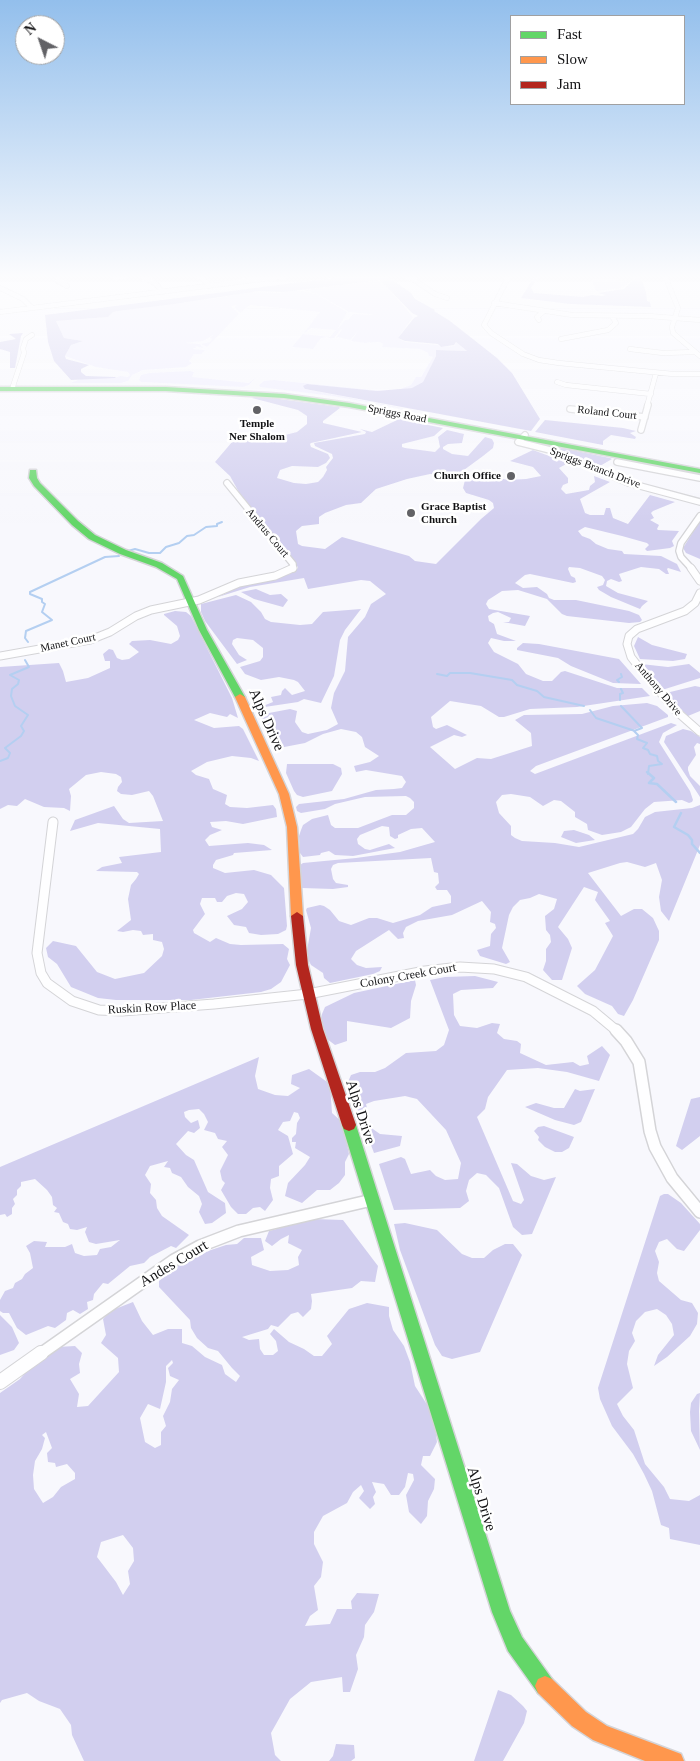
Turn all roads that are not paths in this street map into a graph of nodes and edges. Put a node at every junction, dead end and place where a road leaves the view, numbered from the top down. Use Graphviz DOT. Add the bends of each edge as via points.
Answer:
graph roads {
  1 [pos="22,358"];
  2 [pos="537,358"];
  3 [pos="656,373"];
  4 [pos="700,374"];
  5 [pos="556,382"];
  6 [pos="13,386"];
  7 [pos="0,388"];
  8 [pos="651,394"];
  9 [pos="570,409"];
  10 [pos="645,417"];
  11 [pos="642,430"];
  12 [pos="522,438"];
  13 [pos="617,462"];
  14 [pos="700,467"];
  15 [pos="33,472"];
  16 [pos="700,472"];
  17 [pos="700,478"];
  18 [pos="227,483"];
  19 [pos="700,502"];
  20 [pos="700,516"];
  21 [pos="700,581"];
  22 [pos="700,593"];
  23 [pos="190,602"];
  24 [pos="0,656"];
  25 [pos="700,732"];
  26 [pos="53,822"];
  27 [pos="308,994"];
  28 [pos="372,1200"];
  29 [pos="700,1212"];
  30 [pos="0,1382"];
  31 [pos="674,1761"];
  1 -- 6 [label="street"];
  2 -- 3 [label="street"];
  3 -- 4 [label="street"];
  3 -- 8 [label="street"];
  5 -- 8 [label="street"];
  6 -- 7 [label="main road, Spriggs Road"];
  6 -- 12 [label="main road, Spriggs Road" via="178,386 264,391 347,402"];
  7 -- 12 [label="main road, Spriggs Road" via="140,388 256,394 350,405"];
  8 -- 10 [label="street"];
  9 -- 10 [label="street, Roland Court"];
  10 -- 11 [label="street"];
  12 -- 14 [label="main road, Spriggs Road"];
  12 -- 16 [label="main road, Spriggs Road"];
  12 -- 19 [label="street, Spriggs Branch Drive" via="629,483"];
  13 -- 17 [label="street"];
  15 -- 23 [label="main road, Alps Drive" via="37,484 83,530 113,548 172,571 180,578"];
  18 -- 23 [label="street, Andrus Court" via="294,568"];
  20 -- 21 [label="street" via="679,551"];
  22 -- 25 [label="street, Anthony Drive" via="686,611 637,629 629,636 627,644 638,666 683,719"];
  23 -- 24 [label="street, Manet Court" via="143,613 90,640"];
  23 -- 27 [label="main road, Alps Drive" via="243,703 286,802 292,827 298,930"];
  26 -- 27 [label="street, Ruskin Row Place" via="36,953 41,973 61,995 84,1006 122,1011"];
  27 -- 28 [label="main road, Alps Drive"];
  27 -- 29 [label="street, Colony Creek Court" via="442,968 478,967 526,977 578,1003 614,1027 634,1052 655,1147 672,1178"];
  28 -- 30 [label="street, Andes Court" via="239,1231 200,1246 174,1260"];
  28 -- 31 [label="main road, Alps Drive" via="501,1612 515,1644 541,1682 579,1719 622,1743"];
}
